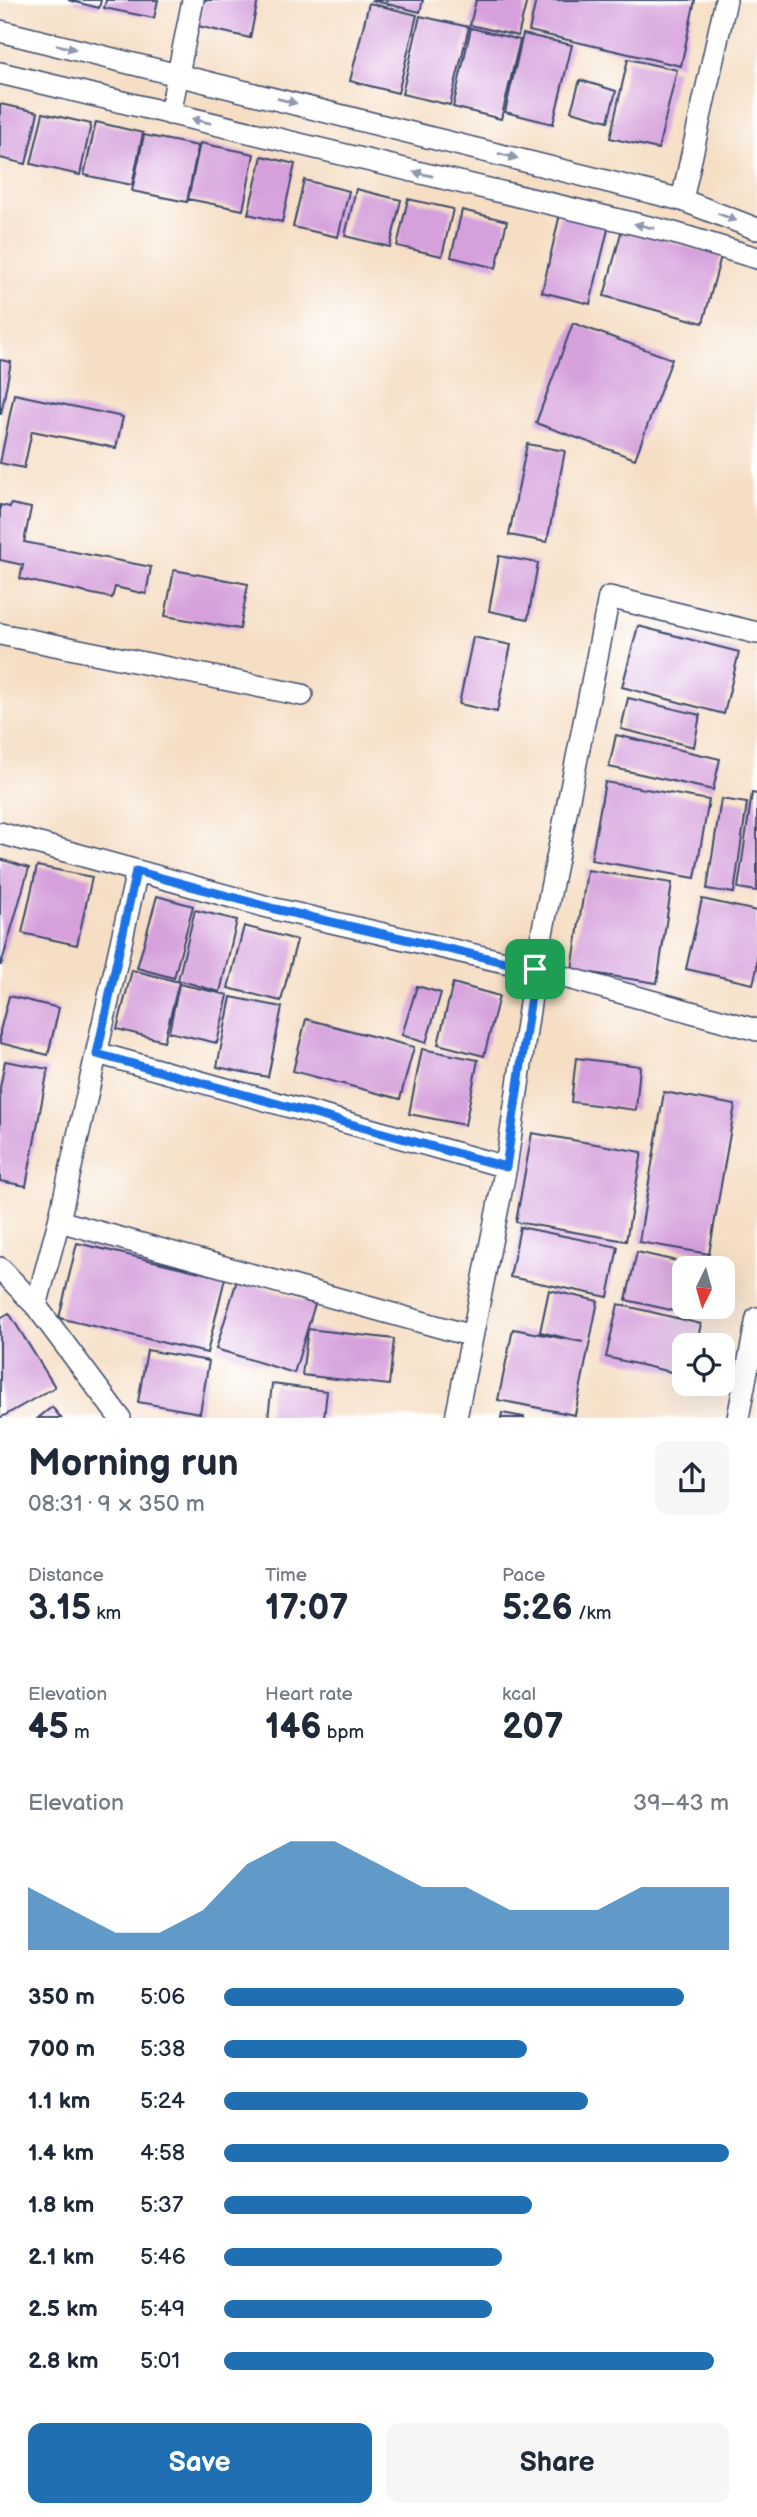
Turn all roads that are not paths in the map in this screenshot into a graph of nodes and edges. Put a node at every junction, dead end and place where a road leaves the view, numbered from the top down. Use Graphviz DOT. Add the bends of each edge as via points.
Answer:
graph roads {
  1 [pos="193,0"];
  2 [pos="726,0"];
  3 [pos="0,31"];
  4 [pos="0,73"];
  5 [pos="176,73"];
  6 [pos="170,114"];
  7 [pos="682,200"];
  8 [pos="757,229"];
  9 [pos="757,258"];
  10 [pos="757,633"];
  11 [pos="0,634"];
  12 [pos="302,695"];
  13 [pos="0,833"];
  14 [pos="136,871"];
  15 [pos="535,969"];
  16 [pos="757,1030"];
  17 [pos="97,1054"];
  18 [pos="506,1167"];
  19 [pos="59,1221"];
  20 [pos="0,1268"];
  21 [pos="36,1306"];
  22 [pos="757,1318"];
  23 [pos="472,1336"];
  24 [pos="120,1418"];
  25 [pos="456,1418"];
  26 [pos="738,1418"];
  1 -- 5 [label="street"];
  2 -- 7 [label="street"];
  3 -- 5 [label="street, one-way"];
  4 -- 6 [label="street"];
  5 -- 6 [label="street"];
  5 -- 7 [label="street, one-way"];
  9 -- 6 [label="street, one-way" via="674,233"];
  7 -- 8 [label="street, one-way"];
  10 -- 15 [label="street" via="609,597"];
  11 -- 12 [label="street"];
  13 -- 14 [label="street"];
  14 -- 15 [label="street" via="275,909"];
  14 -- 17 [label="street"];
  15 -- 16 [label="street"];
  15 -- 18 [label="street"];
  17 -- 18 [label="street"];
  17 -- 19 [label="street"];
  18 -- 23 [label="street"];
  19 -- 21 [label="street"];
  19 -- 23 [label="street"];
  20 -- 21 [label="street"];
  21 -- 24 [label="street"];
  22 -- 26 [label="street"];
  23 -- 25 [label="street"];
}
